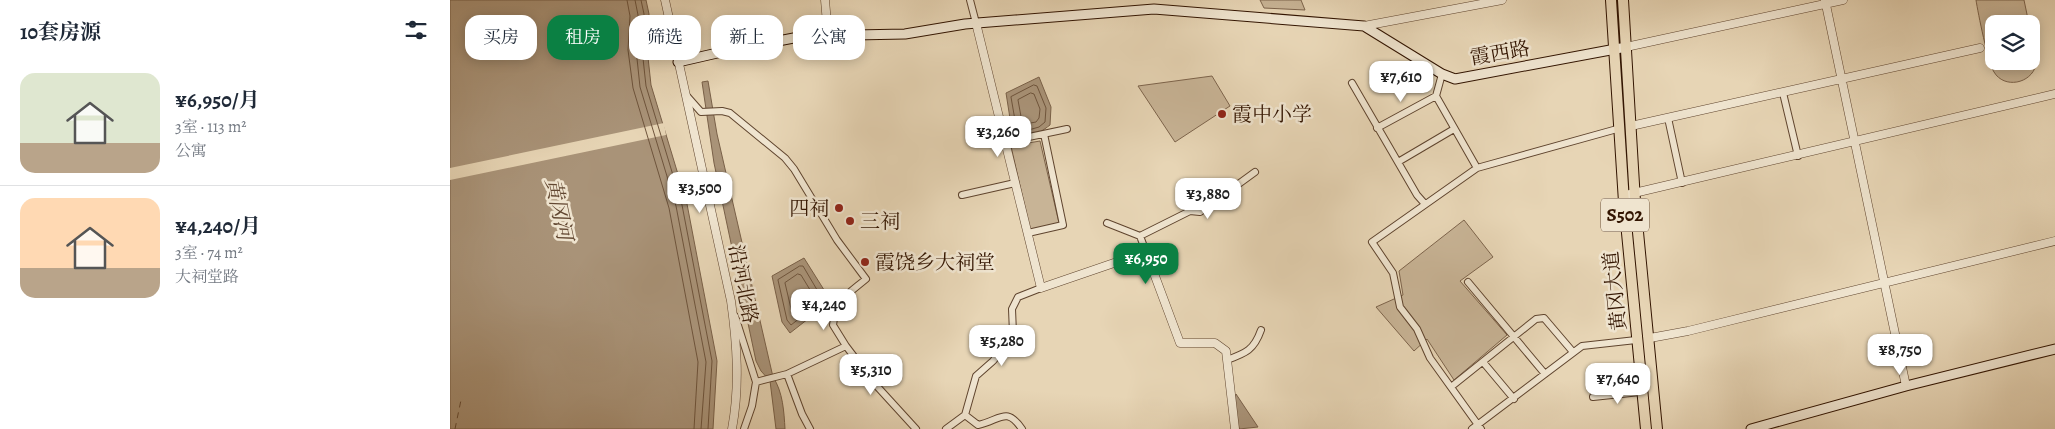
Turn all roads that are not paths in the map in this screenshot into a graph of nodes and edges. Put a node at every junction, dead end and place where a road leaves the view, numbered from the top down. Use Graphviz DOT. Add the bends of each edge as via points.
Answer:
graph roads {
  1 [pos="664,0"];
  2 [pos="825,0"];
  3 [pos="970,0"];
  4 [pos="1502,0"];
  5 [pos="1611,0"];
  6 [pos="1622,0"];
  7 [pos="1844,0"];
  8 [pos="1825,2"];
  9 [pos="826,15"];
  10 [pos="976,24"];
  11 [pos="1364,26"];
  12 [pos="865,35"];
  13 [pos="793,38"];
  14 [pos="1626,48"];
  15 [pos="1980,48"];
  16 [pos="678,62"];
  17 [pos="1442,74"];
  18 [pos="1842,80"];
  19 [pos="1352,83"];
  20 [pos="1784,93"];
  21 [pos="2055,94"];
  22 [pos="686,95"];
  23 [pos="1436,96"];
  24 [pos="1668,118"];
  25 [pos="1631,126"];
  26 [pos="1377,128"];
  27 [pos="1067,129"];
  28 [pos="1454,129"];
  29 [pos="1617,129"];
  30 [pos="1044,134"];
  31 [pos="1005,142"];
  32 [pos="1855,142"];
  33 [pos="1798,156"];
  34 [pos="1398,162"];
  35 [pos="1477,168"];
  36 [pos="1255,172"];
  37 [pos="1682,182"];
  38 [pos="1015,183"];
  39 [pos="1190,188"];
  40 [pos="962,195"];
  41 [pos="1623,195"];
  42 [pos="1425,204"];
  43 [pos="1190,211"];
  44 [pos="1106,223"];
  45 [pos="1028,233"];
  46 [pos="1140,236"];
  47 [pos="2055,241"];
  48 [pos="1146,252"];
  49 [pos="1468,282"];
  50 [pos="1885,283"];
  51 [pos="1041,288"];
  52 [pos="731,301"];
  53 [pos="1261,330"];
  54 [pos="1514,337"];
  55 [pos="1650,338"];
  56 [pos="1636,340"];
  57 [pos="846,346"];
  58 [pos="2055,349"];
  59 [pos="1573,352"];
  60 [pos="1227,360"];
  61 [pos="1484,362"];
  62 [pos="787,374"];
  63 [pos="1546,374"];
  64 [pos="756,382"];
  65 [pos="1906,386"];
  66 [pos="1451,387"];
  67 [pos="1640,392"];
  68 [pos="1593,397"];
  69 [pos="1514,399"];
  70 [pos="964,415"];
  71 [pos="1477,428"];
  72 [pos="1755,428"];
  73 [pos="732,429"];
  74 [pos="744,429"];
  75 [pos="810,429"];
  76 [pos="916,429"];
  77 [pos="946,429"];
  78 [pos="1022,429"];
  79 [pos="1235,429"];
  80 [pos="1646,429"];
  81 [pos="1657,429"];
  1 -- 16 [label="street, 沿河北路"];
  2 -- 9 [label="street"];
  3 -- 10 [label="street"];
  4 -- 11 [label="street"];
  5 -- 80 [label="main road, 黄冈大道 / S502" via="1624,202"];
  6 -- 81 [label="main road, 黄冈大道 / S502" via="1635,201"];
  7 -- 8 [label="street"];
  8 -- 14 [label="street"];
  8 -- 18 [label="street"];
  10 -- 11 [label="main road, 霞西路" via="1154,9"];
  10 -- 12 [label="main road, 霞西路" via="905,34"];
  10 -- 31 [label="street"];
  11 -- 17 [label="main road, 霞西路"];
  13 -- 16 [label="main road, 霞西路"];
  14 -- 17 [label="main road, 霞西路" via="1455,79"];
  15 -- 18 [label="street"];
  16 -- 22 [label="street, 沿河北路"];
  17 -- 23 [label="street"];
  18 -- 20 [label="street"];
  18 -- 32 [label="street"];
  19 -- 26 [label="street"];
  20 -- 24 [label="street"];
  20 -- 33 [label="street"];
  21 -- 32 [label="street"];
  22 -- 52 [label="street, 沿河北路"];
  22 -- 57 [label="street" via="701,112 730,113 785,158 866,279 838,302 834,312 833,325"];
  23 -- 26 [label="street"];
  23 -- 28 [label="street"];
  24 -- 25 [label="street"];
  24 -- 37 [label="street"];
  26 -- 34 [label="street"];
  27 -- 30 [label="street"];
  28 -- 34 [label="street"];
  28 -- 35 [label="street"];
  29 -- 35 [label="street"];
  30 -- 31 [label="street"];
  30 -- 45 [label="street" via="1063,225"];
  31 -- 38 [label="street"];
  32 -- 33 [label="street"];
  32 -- 50 [label="street"];
  33 -- 37 [label="street"];
  34 -- 42 [label="street"];
  35 -- 42 [label="street"];
  36 -- 43 [label="street" via="1200,212"];
  37 -- 41 [label="street"];
  38 -- 40 [label="street"];
  38 -- 45 [label="street"];
  39 -- 43 [label="street" via="1182,195"];
  42 -- 66 [label="street" via="1372,242 1393,273 1400,307 1417,329 1430,358"];
  43 -- 46 [label="street"];
  44 -- 46 [label="street"];
  45 -- 51 [label="street"];
  46 -- 48 [label="street"];
  47 -- 50 [label="street"];
  48 -- 51 [label="street"];
  48 -- 60 [label="street" via="1180,343 1215,343 1226,351"];
  49 -- 54 [label="street"];
  50 -- 55 [label="street"];
  50 -- 65 [label="street"];
  51 -- 70 [label="street" via="1018,297 1012,309 1013,333 993,361 976,376"];
  52 -- 64 [label="street"];
  52 -- 73 [label="street, 沿河北路" via="738,374"];
  53 -- 60 [label="street" via="1257,343 1247,352"];
  54 -- 59 [label="street" via="1536,319 1544,318"];
  54 -- 61 [label="street"];
  54 -- 63 [label="street"];
  56 -- 59 [label="street" via="1582,346"];
  57 -- 62 [label="street"];
  57 -- 76 [label="street"];
  58 -- 65 [label="main road"];
  59 -- 63 [label="street"];
  60 -- 79 [label="street"];
  61 -- 66 [label="street"];
  61 -- 69 [label="street"];
  62 -- 64 [label="street"];
  62 -- 75 [label="street"];
  63 -- 69 [label="street"];
  64 -- 74 [label="street"];
  65 -- 72 [label="main road"];
  66 -- 71 [label="street"];
  67 -- 68 [label="street"];
  69 -- 71 [label="street"];
  70 -- 77 [label="street"];
  70 -- 78 [label="street" via="978,425 1007,415 1014,417"];
}
